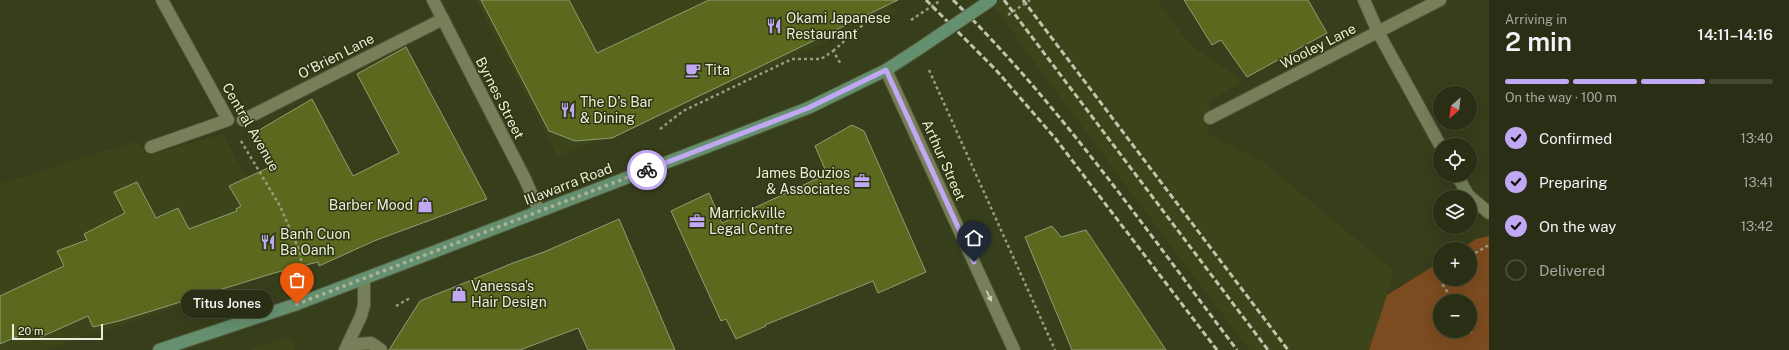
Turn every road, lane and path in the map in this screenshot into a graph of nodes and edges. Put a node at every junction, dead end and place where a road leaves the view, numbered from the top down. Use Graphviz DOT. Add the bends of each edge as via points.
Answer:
graph roads {
  1 [pos="162,0"];
  2 [pos="433,0"];
  3 [pos="941,0"];
  4 [pos="992,0"];
  5 [pos="1364,0"];
  6 [pos="1440,0"];
  7 [pos="443,19"];
  8 [pos="911,20"];
  9 [pos="864,24"];
  10 [pos="1378,32"];
  11 [pos="833,51"];
  12 [pos="841,64"];
  13 [pos="935,65"];
  14 [pos="886,70"];
  15 [pos="1210,118"];
  16 [pos="228,120"];
  17 [pos="243,120"];
  18 [pos="660,129"];
  19 [pos="1436,138"];
  20 [pos="151,147"];
  21 [pos="1461,182"];
  22 [pos="539,212"];
  23 [pos="1489,213"];
  24 [pos="1489,245"];
  25 [pos="1477,252"];
  26 [pos="303,274"];
  27 [pos="364,279"];
  28 [pos="410,298"];
  29 [pos="396,306"];
  30 [pos="346,347"];
  31 [pos="159,350"];
  32 [pos="380,350"];
  33 [pos="1014,350"];
  34 [pos="1055,350"];
  1 -- 16 [label="street, Central Avenue"];
  2 -- 7 [label="street, Byrnes Street"];
  3 -- 8 [label="path, bridge"];
  4 -- 14 [label="main road, Illawarra Road, bridge"];
  5 -- 10 [label="street"];
  6 -- 10 [label="street, Wooley Lane"];
  7 -- 17 [label="street, O'Brien Lane"];
  7 -- 22 [label="street, Byrnes Street" via="525,179"];
  9 -- 11 [label="path"];
  10 -- 15 [label="street, Wooley Lane"];
  10 -- 19 [label="street"];
  11 -- 12 [label="path"];
  11 -- 18 [label="path" via="821,59 792,59 683,111"];
  13 -- 34 [label="path" via="928,70"];
  14 -- 22 [label="main road, Illawarra Road" via="808,108"];
  14 -- 33 [label="street, Arthur Street, one-way"];
  16 -- 20 [label="street"];
  16 -- 26 [label="path, Central Avenue" via="280,206 300,252"];
  21 -- 23 [label="street" via="1468,195"];
  22 -- 27 [label="main road, Illawarra Road"];
  24 -- 25 [label="path"];
  27 -- 30 [label="street" via="364,304 361,316"];
  27 -- 31 [label="main road, Illawarra Road"];
  28 -- 29 [label="path"];
  30 -- 32 [label="street" via="371,343"];
}
